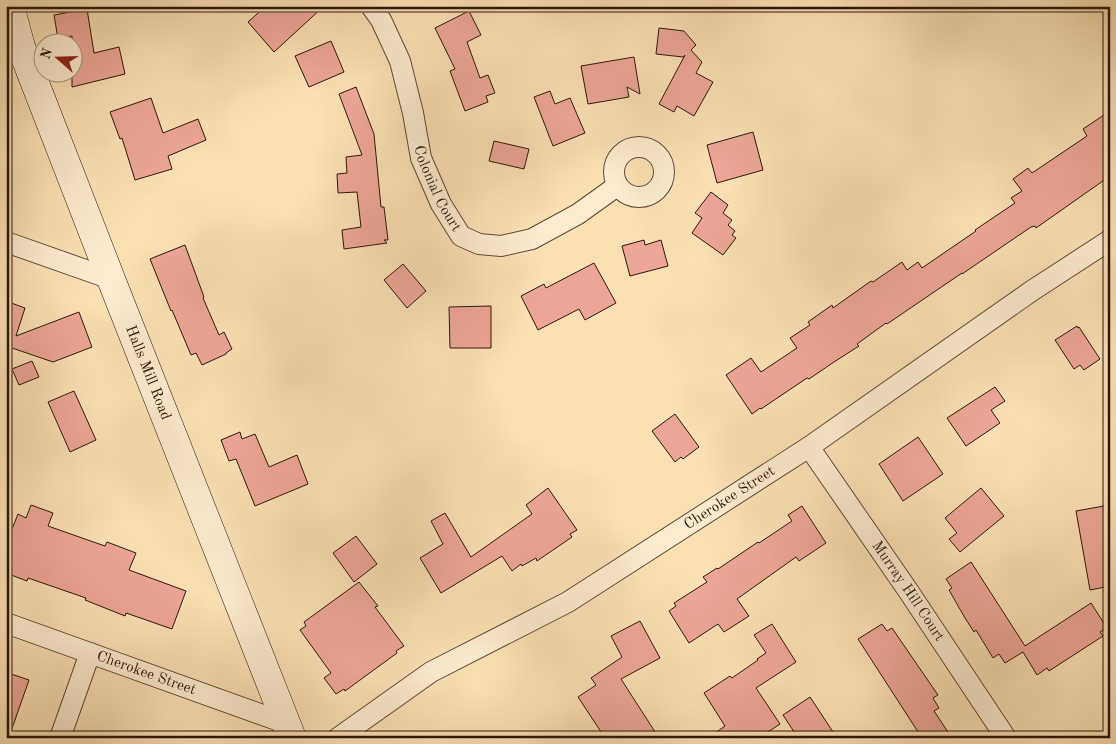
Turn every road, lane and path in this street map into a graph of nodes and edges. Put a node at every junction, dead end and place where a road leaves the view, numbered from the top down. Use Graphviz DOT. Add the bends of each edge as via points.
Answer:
graph roads {
  1 [pos="10,6"];
  2 [pos="371,6"];
  3 [pos="617,186"];
  4 [pos="1110,240"];
  5 [pos="6,242"];
  6 [pos="111,279"];
  7 [pos="809,447"];
  8 [pos="6,623"];
  9 [pos="90,653"];
  10 [pos="289,730"];
  11 [pos="60,738"];
  12 [pos="338,738"];
  13 [pos="1006,738"];
  1 -- 6 [label="street, Halls Mill Road" via="21,47"];
  2 -- 3 [label="street, Colonial Court" via="400,61 421,158 440,204 461,236 478,244 502,246 532,239 578,214"];
  4 -- 7 [label="street, Cherokee Street"];
  5 -- 6 [label="street"];
  6 -- 10 [label="street, Halls Mill Road"];
  7 -- 12 [label="street, Cherokee Street" via="568,602 430,672"];
  7 -- 13 [label="street, Murray Hill Court"];
  8 -- 9 [label="street, Cherokee Street"];
  9 -- 10 [label="street, Cherokee Street"];
  9 -- 11 [label="street"];
}
